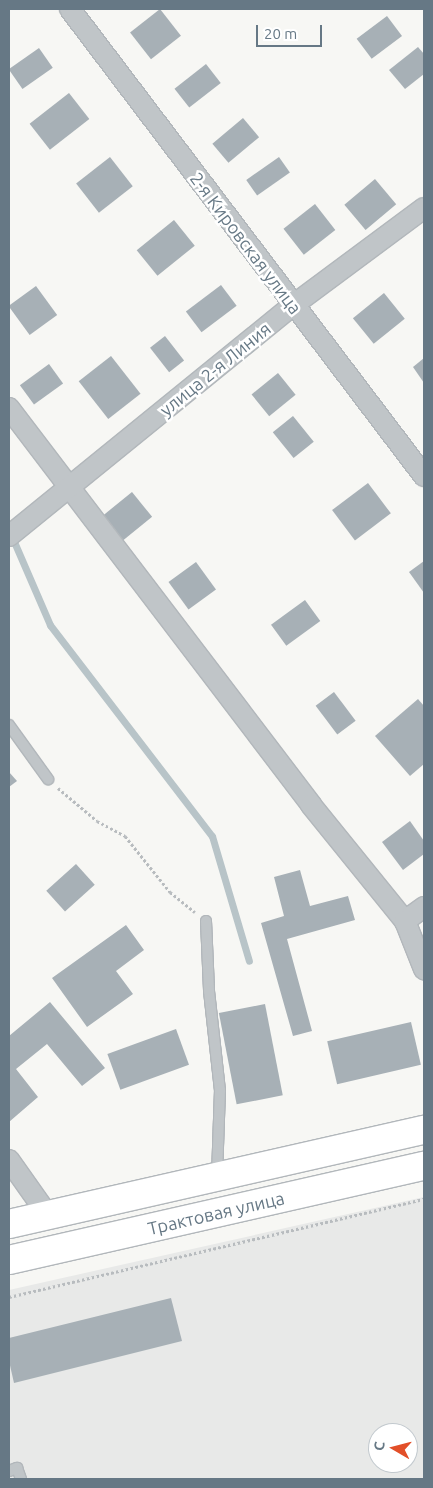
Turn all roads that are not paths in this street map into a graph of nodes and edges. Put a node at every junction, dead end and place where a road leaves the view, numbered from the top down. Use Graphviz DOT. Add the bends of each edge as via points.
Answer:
graph roads {
  1 [pos="70,9"];
  2 [pos="424,208"];
  3 [pos="292,306"];
  4 [pos="9,408"];
  5 [pos="424,476"];
  6 [pos="69,487"];
  7 [pos="9,536"];
  8 [pos="9,725"];
  9 [pos="48,780"];
  10 [pos="424,907"];
  11 [pos="206,921"];
  12 [pos="405,921"];
  13 [pos="424,969"];
  14 [pos="424,1130"];
  15 [pos="9,1160"];
  16 [pos="424,1166"];
  17 [pos="217,1177"];
  18 [pos="48,1215"];
  19 [pos="9,1224"];
  20 [pos="9,1260"];
  21 [pos="9,1471"];
  22 [pos="20,1479"];
  1 -- 3 [label="street, 2-я Кировская улица"];
  2 -- 3 [label="street, улица 2-я Линия"];
  3 -- 5 [label="street, 2-я Кировская улица"];
  3 -- 6 [label="street, улица 2-я Линия"];
  4 -- 6 [label="street"];
  6 -- 7 [label="street, улица 2-я Линия"];
  6 -- 12 [label="street" via="310,805"];
  8 -- 9 [label="lane"];
  10 -- 12 [label="street"];
  11 -- 17 [label="lane" via="209,990 220,1090"];
  12 -- 13 [label="street"];
  14 -- 17 [label="main road, Трактовая улица"];
  15 -- 18 [label="street"];
  16 -- 20 [label="main road, Трактовая улица"];
  17 -- 18 [label="main road, Трактовая улица"];
  18 -- 19 [label="main road, Трактовая улица"];
  21 -- 22 [label="lane" via="17,1468"];
}
